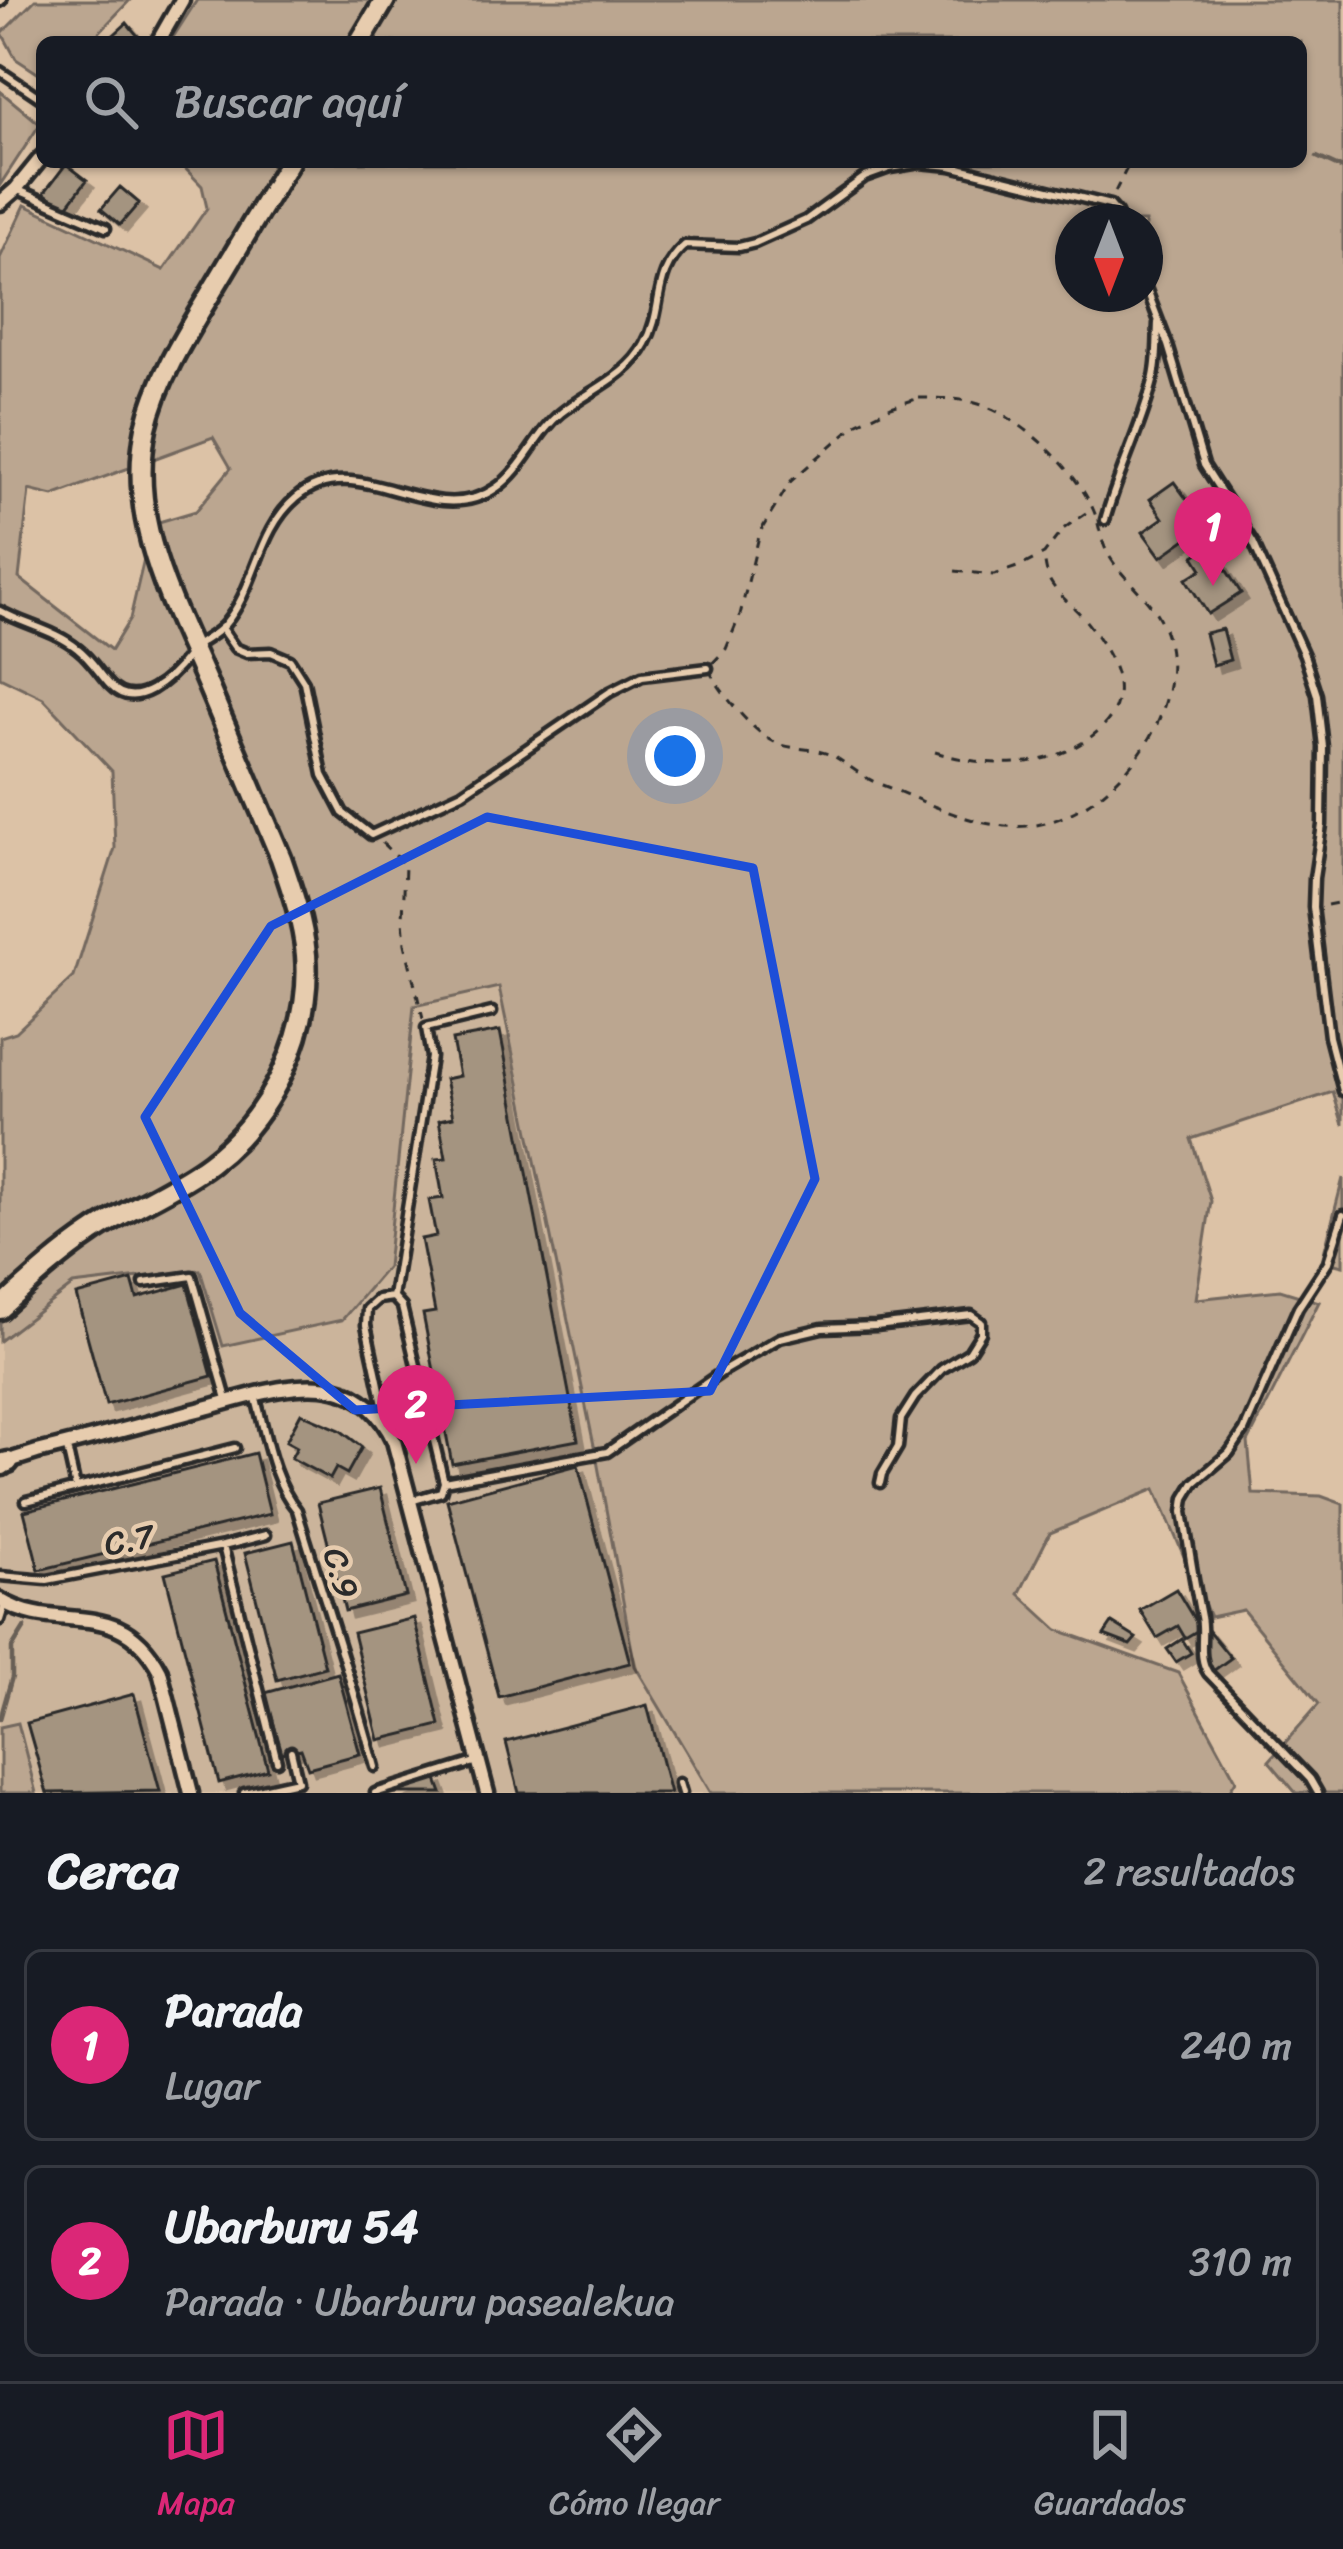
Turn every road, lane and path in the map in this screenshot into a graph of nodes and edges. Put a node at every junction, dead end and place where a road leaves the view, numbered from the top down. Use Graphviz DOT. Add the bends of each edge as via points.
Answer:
graph roads {
  1 [pos="182,0"];
  2 [pos="385,0"];
  3 [pos="161,36"];
  4 [pos="364,36"];
  5 [pos="0,71"];
  6 [pos="36,94"];
  7 [pos="36,165"];
  8 [pos="285,168"];
  9 [pos="890,168"];
  10 [pos="959,168"];
  11 [pos="1127,168"];
  12 [pos="16,190"];
  13 [pos="0,203"];
  14 [pos="1102,204"];
  15 [pos="1111,204"];
  16 [pos="106,228"];
  17 [pos="1155,312"];
  18 [pos="1158,319"];
  19 [pos="1092,508"];
  20 [pos="1105,520"];
  21 [pos="1044,554"];
  22 [pos="956,572"];
  23 [pos="0,611"];
  24 [pos="220,628"];
  25 [pos="192,649"];
  26 [pos="708,668"];
  27 [pos="935,752"];
  28 [pos="371,835"];
  29 [pos="1343,902"];
  30 [pos="1313,907"];
  31 [pos="492,1012"];
  32 [pos="426,1028"];
  33 [pos="1343,1091"];
  34 [pos="1343,1215"];
  35 [pos="144,1283"];
  36 [pos="393,1297"];
  37 [pos="0,1309"];
  38 [pos="255,1395"];
  39 [pos="228,1402"];
  40 [pos="387,1426"];
  41 [pos="67,1444"];
  42 [pos="235,1448"];
  43 [pos="3,1466"];
  44 [pos="445,1482"];
  45 [pos="880,1483"];
  46 [pos="76,1489"];
  47 [pos="410,1501"];
  48 [pos="26,1502"];
  49 [pos="266,1535"];
  50 [pos="223,1546"];
  51 [pos="0,1576"];
  52 [pos="3,1602"];
  53 [pos="0,1620"];
  54 [pos="291,1751"];
  55 [pos="277,1761"];
  56 [pos="478,1761"];
  57 [pos="375,1767"];
  58 [pos="679,1783"];
  59 [pos="190,1789"];
  60 [pos="244,1793"];
  61 [pos="375,1793"];
  62 [pos="487,1793"];
  63 [pos="682,1793"];
  64 [pos="1318,1793"];
  1 -- 3 [label="street"];
  2 -- 4 [label="main road"];
  5 -- 6 [label="lane"];
  7 -- 12 [label="street"];
  8 -- 25 [label="main road" via="180,345 147,424 144,518"];
  9 -- 24 [label="lane" via="755,243 685,245 662,278 643,349 559,414 493,490 441,502 349,479 298,496 277,518"];
  10 -- 14 [label="lane"];
  11 -- 15 [label="path"];
  12 -- 13 [label="street"];
  12 -- 16 [label="lane"];
  17 -- 18 [label="lane"];
  18 -- 20 [label="lane" via="1155,376"];
  18 -- 30 [label="lane" via="1204,465 1253,542 1317,695 1322,825"];
  19 -- 21 [label="path"];
  19 -- 26 [label="path" via="1036,436 984,405 919,398 891,407 856,424 791,481 760,532 726,649"];
  19 -- 26 [label="path" via="1109,556 1162,623 1170,675 1136,759 1115,784 1057,820 993,825 865,779 833,756 776,743 719,690"];
  21 -- 22 [label="path" via="994,575"];
  21 -- 27 [label="path" via="1047,575 1093,631 1120,681 1110,720 1058,756 966,761"];
  23 -- 25 [label="lane" via="79,649 124,696 159,685"];
  24 -- 25 [label="lane"];
  24 -- 28 [label="lane" via="235,648 290,660 304,682 323,775 343,813"];
  25 -- 37 [label="main road" via="298,905 306,958 301,1022 280,1078 248,1128 210,1163 95,1230"];
  26 -- 28 [label="lane" via="642,676 462,793"];
  28 -- 32 [label="path" via="405,865 405,944"];
  29 -- 30 [label="path"];
  30 -- 33 [label="lane"];
  31 -- 32 [label="lane"];
  32 -- 36 [label="lane" via="431,1057"];
  34 -- 64 [label="lane" via="1244,1431 1194,1483 1183,1512 1203,1622 1202,1664"];
  35 -- 39 [label="lane" via="192,1276"];
  36 -- 40 [label="lane" via="367,1310 366,1325"];
  36 -- 44 [label="lane"];
  38 -- 39 [label="street"];
  38 -- 40 [label="street" via="328,1387 365,1403"];
  38 -- 57 [label="lane, C.9"];
  39 -- 41 [label="street"];
  40 -- 47 [label="street"];
  41 -- 43 [label="street"];
  41 -- 46 [label="lane"];
  42 -- 46 [label="lane"];
  44 -- 45 [label="lane" via="607,1452 780,1338 971,1315 981,1333 915,1397"];
  44 -- 47 [label="lane" via="441,1492"];
  46 -- 48 [label="lane"];
  47 -- 56 [label="street"];
  49 -- 50 [label="lane, C.7"];
  50 -- 51 [label="lane, C.7" via="46,1580"];
  50 -- 55 [label="lane"];
  52 -- 53 [label="lane"];
  52 -- 59 [label="street" via="32,1614 102,1622 151,1653"];
  54 -- 60 [label="lane" via="298,1781"];
  56 -- 61 [label="lane"];
  56 -- 62 [label="street"];
  58 -- 63 [label="lane"];
}
